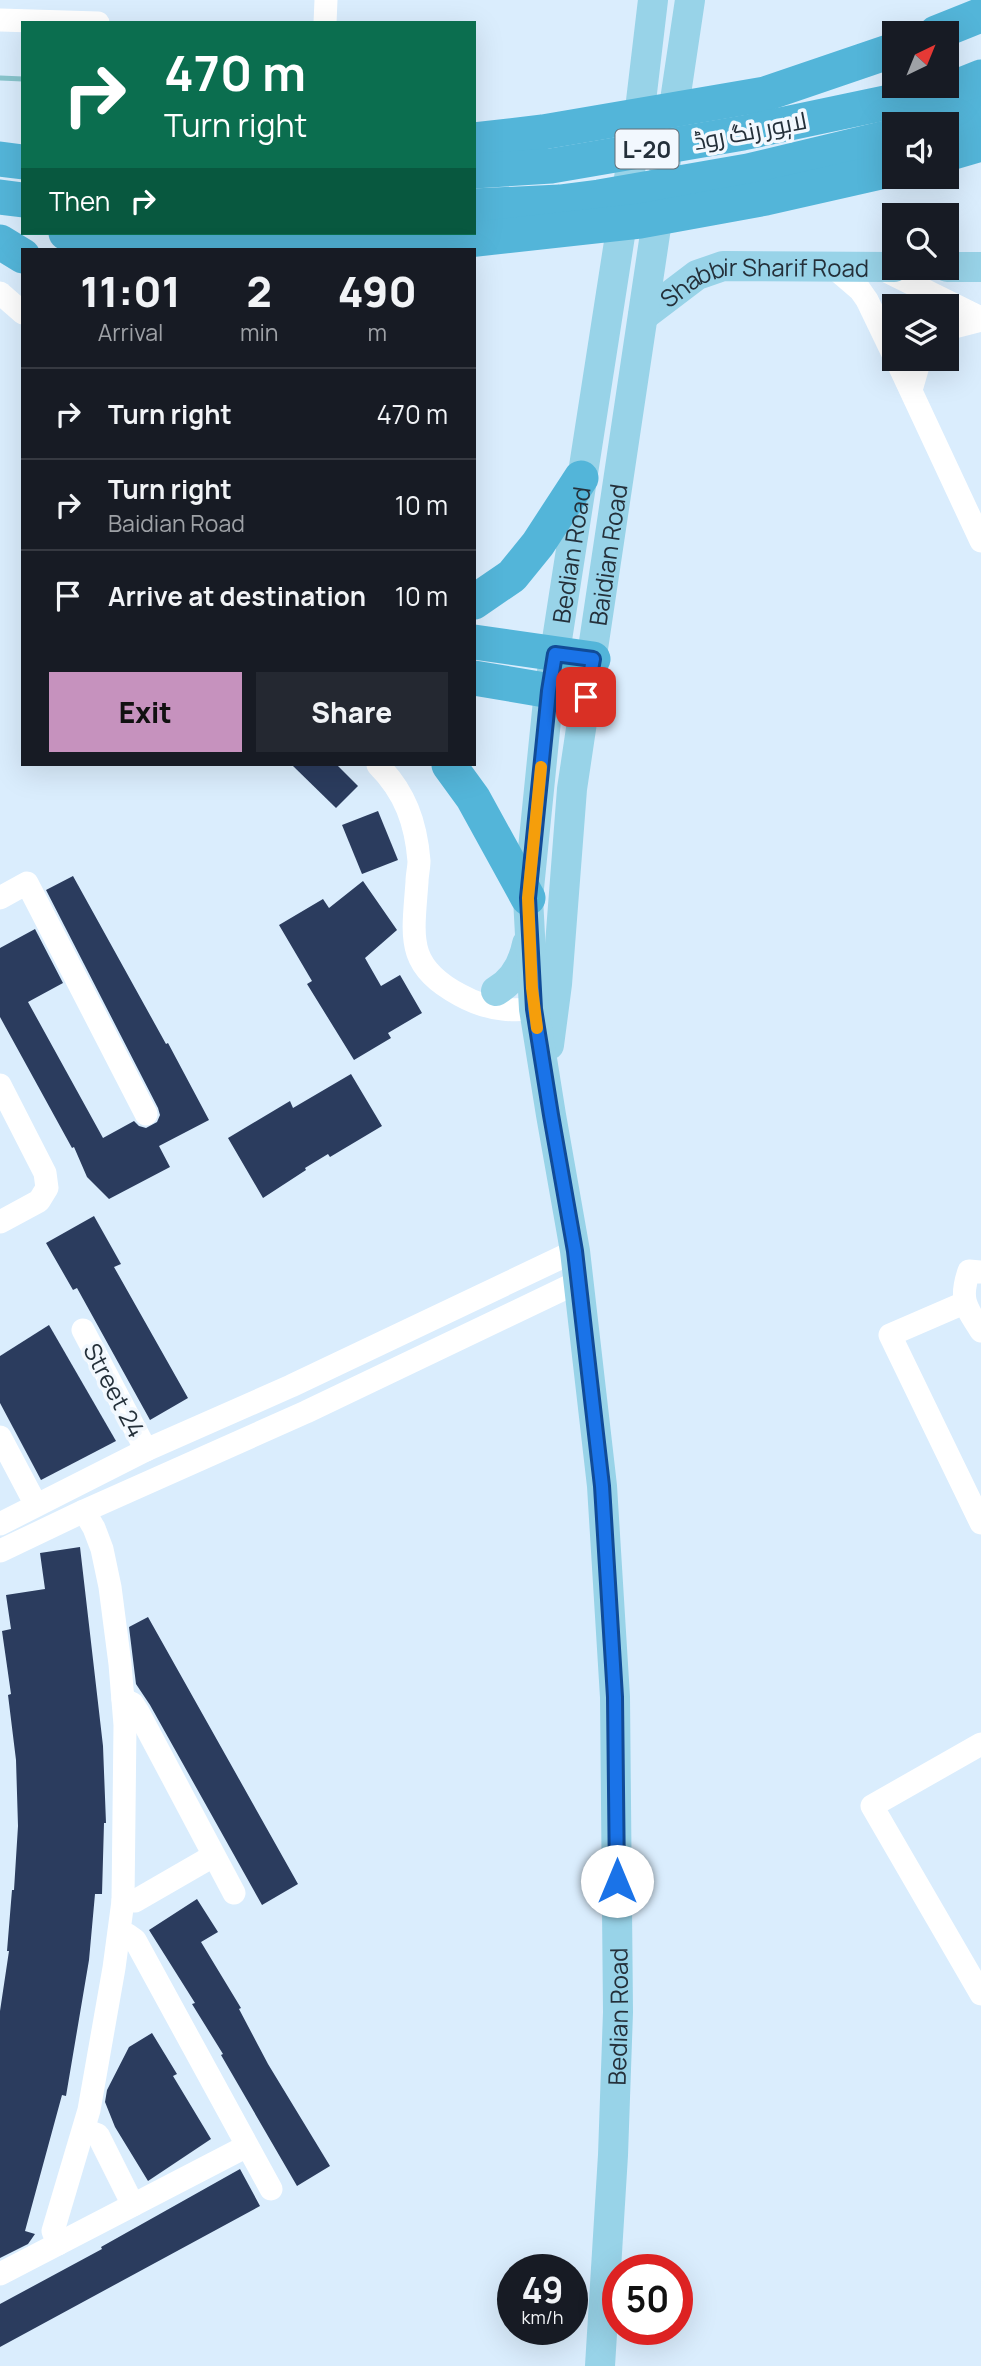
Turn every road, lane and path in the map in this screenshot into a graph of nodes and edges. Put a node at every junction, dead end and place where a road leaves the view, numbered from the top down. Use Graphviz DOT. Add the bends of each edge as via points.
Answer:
graph roads {
  1 [pos="326,0"];
  2 [pos="653,0"];
  3 [pos="690,2"];
  4 [pos="981,15"];
  5 [pos="0,20"];
  6 [pos="33,21"];
  7 [pos="325,21"];
  8 [pos="959,24"];
  9 [pos="882,54"];
  10 [pos="981,77"];
  11 [pos="981,112"];
  12 [pos="959,118"];
  13 [pos="476,140"];
  14 [pos="882,140"];
  15 [pos="981,144"];
  16 [pos="959,150"];
  17 [pos="0,159"];
  18 [pos="21,162"];
  19 [pos="882,170"];
  20 [pos="476,171"];
  21 [pos="757,185"];
  22 [pos="0,197"];
  23 [pos="21,200"];
  24 [pos="476,206"];
  25 [pos="557,217"];
  26 [pos="0,223"];
  27 [pos="21,227"];
  28 [pos="110,235"];
  29 [pos="475,235"];
  30 [pos="476,235"];
  31 [pos="448,241"];
  32 [pos="0,242"];
  33 [pos="394,248"];
  34 [pos="21,255"];
  35 [pos="832,266"];
  36 [pos="882,267"];
  37 [pos="959,267"];
  38 [pos="981,267"];
  39 [pos="910,280"];
  40 [pos="0,293"];
  41 [pos="21,311"];
  42 [pos="643,316"];
  43 [pos="981,319"];
  44 [pos="959,325"];
  45 [pos="882,331"];
  46 [pos="902,371"];
  47 [pos="917,371"];
  48 [pos="911,390"];
  49 [pos="581,478"];
  50 [pos="981,541"];
  51 [pos="476,601"];
  52 [pos="476,642"];
  53 [pos="555,654"];
  54 [pos="593,659"];
  55 [pos="476,678"];
  56 [pos="549,691"];
  57 [pos="586,697"];
  58 [pos="379,766"];
  59 [pos="450,766"];
  60 [pos="0,898"];
  61 [pos="528,898"];
  62 [pos="528,933"];
  63 [pos="496,992"];
  64 [pos="461,995"];
  65 [pos="545,996"];
  66 [pos="0,1085"];
  67 [pos="146,1114"];
  68 [pos="0,1222"];
  69 [pos="575,1251"];
  70 [pos="981,1272"];
  71 [pos="580,1282"];
  72 [pos="964,1303"];
  73 [pos="83,1330"];
  74 [pos="981,1331"];
  75 [pos="291,1385"];
  76 [pos="306,1412"];
  77 [pos="0,1437"];
  78 [pos="156,1445"];
  79 [pos="179,1470"];
  80 [pos="37,1505"];
  81 [pos="83,1511"];
  82 [pos="981,1523"];
  83 [pos="0,1524"];
  84 [pos="0,1551"];
  85 [pos="123,1699"];
  86 [pos="981,1744"];
  87 [pos="213,1856"];
  88 [pos="234,1893"];
  89 [pos="123,1901"];
  90 [pos="120,1934"];
  91 [pos="981,1994"];
  92 [pos="85,2130"];
  93 [pos="247,2146"];
  94 [pos="271,2189"];
  95 [pos="133,2205"];
  96 [pos="58,2244"];
  97 [pos="0,2274"];
  98 [pos="600,2366"];
  1 -- 7 [label="street"];
  2 -- 49 [label="main road, Bedian Road"];
  3 -- 42 [label="main road, Baidian Road"];
  4 -- 8 [label="highway"];
  5 -- 6 [label="street"];
  9 -- 13 [label="highway" via="765,93"];
  10 -- 20 [label="highway, لاہور رنگ روڈ / L-20" via="951,89 743,133 551,166"];
  11 -- 12 [label="highway"];
  14 -- 21 [label="highway, لاہور رنگ روڈ / L-20"];
  15 -- 16 [label="highway"];
  17 -- 18 [label="highway"];
  19 -- 21 [label="highway"];
  21 -- 25 [label="highway, لاہور رنگ روڈ / L-20"];
  22 -- 23 [label="highway"];
  24 -- 25 [label="highway, لاہور رنگ روڈ / L-20"];
  25 -- 30 [label="highway"];
  26 -- 27 [label="highway"];
  28 -- 31 [label="highway" via="365,236"];
  29 -- 31 [label="highway"];
  31 -- 33 [label="highway"];
  32 -- 34 [label="highway"];
  35 -- 36 [label="main road, Shabbir Sharif Road"];
  35 -- 42 [label="main road, Shabbir Sharif Road" via="723,266 697,275"];
  35 -- 45 [label="street" via="860,290"];
  37 -- 38 [label="main road"];
  39 -- 43 [label="street"];
  40 -- 41 [label="street"];
  42 -- 54 [label="main road, Baidian Road"];
  43 -- 44 [label="street"];
  46 -- 48 [label="street"];
  47 -- 48 [label="street"];
  48 -- 50 [label="street"];
  49 -- 51 [label="highway" via="512,576"];
  49 -- 53 [label="main road, Bedian Road"];
  52 -- 53 [label="highway"];
  53 -- 54 [label="highway"];
  53 -- 56 [label="main road, Bedian Road"];
  54 -- 57 [label="main road, Baidian Road"];
  55 -- 56 [label="highway"];
  56 -- 57 [label="highway"];
  56 -- 61 [label="main road, Bedian Road"];
  57 -- 65 [label="main road, Baidian Road"];
  58 -- 64 [label="street" via="403,796 413,819 419,863 412,931 416,949 434,978"];
  59 -- 61 [label="highway" via="473,798"];
  60 -- 67 [label="street" via="27,883"];
  61 -- 62 [label="main road, Bedian Road"];
  62 -- 63 [label="main road" via="515,974"];
  62 -- 65 [label="main road, Bedian Road"];
  63 -- 64 [label="street"];
  63 -- 65 [label="street"];
  64 -- 65 [label="street" via="477,1004 517,1011"];
  65 -- 69 [label="main road, Bedian Road" via="545,1077"];
  66 -- 68 [label="street" via="45,1173 47,1188 39,1201"];
  69 -- 71 [label="main road, Bedian Road"];
  69 -- 75 [label="street"];
  70 -- 72 [label="street" via="969,1271"];
  71 -- 76 [label="street"];
  71 -- 98 [label="main road, Bedian Road" via="602,1486 615,1697 618,2012"];
  72 -- 74 [label="street"];
  72 -- 82 [label="street" via="890,1335"];
  73 -- 78 [label="street, Street 24"];
  75 -- 76 [label="street"];
  75 -- 78 [label="street"];
  76 -- 79 [label="street"];
  77 -- 80 [label="street"];
  78 -- 79 [label="street, Street 24"];
  78 -- 80 [label="street"];
  79 -- 81 [label="street"];
  80 -- 83 [label="street"];
  81 -- 84 [label="street"];
  81 -- 85 [label="street" via="102,1549"];
  85 -- 87 [label="street" via="133,1704"];
  85 -- 89 [label="street"];
  86 -- 91 [label="street" via="872,1806"];
  87 -- 88 [label="street"];
  87 -- 89 [label="street" via="135,1901"];
  89 -- 90 [label="street"];
  90 -- 92 [label="street"];
  90 -- 93 [label="street" via="135,1940"];
  92 -- 95 [label="street" via="98,2135"];
  92 -- 96 [label="street" via="53,2231"];
  93 -- 94 [label="street"];
  93 -- 95 [label="street"];
  95 -- 96 [label="street"];
  96 -- 97 [label="street"];
}
